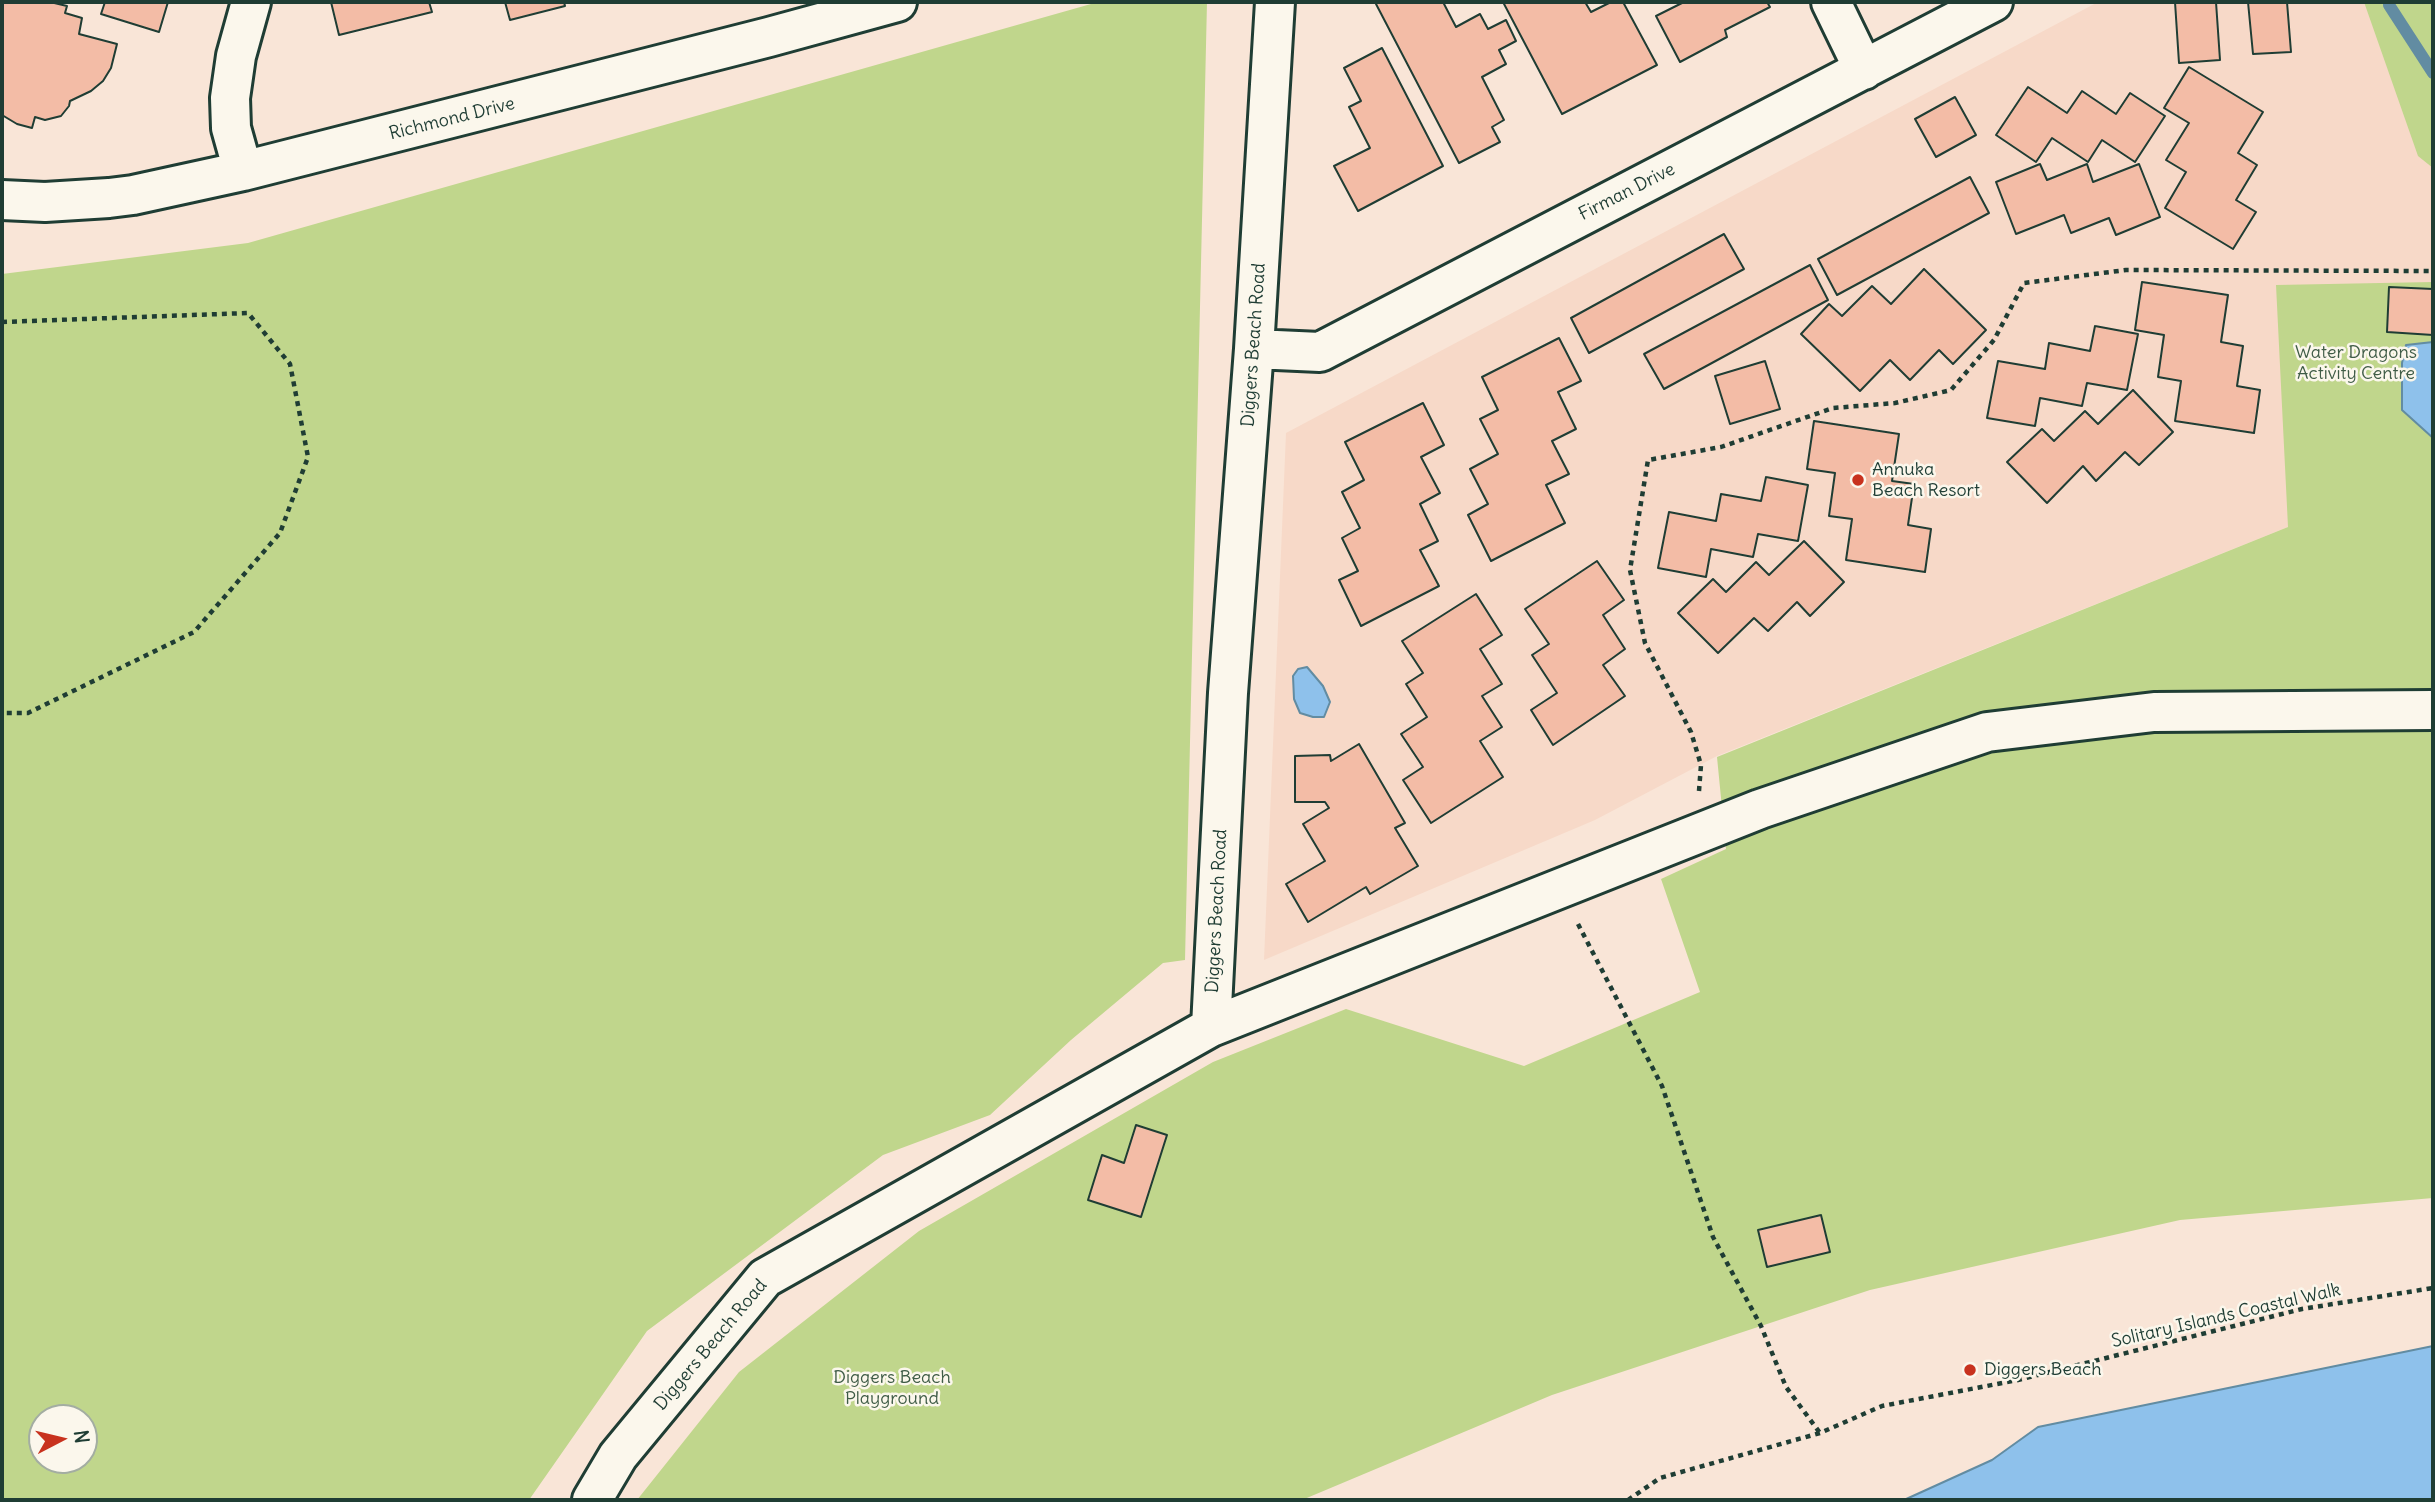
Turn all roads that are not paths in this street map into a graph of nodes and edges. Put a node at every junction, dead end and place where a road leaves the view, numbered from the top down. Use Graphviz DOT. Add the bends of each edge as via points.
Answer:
graph roads {
  1 [pos="251,2"];
  2 [pos="897,2"];
  3 [pos="1275,2"];
  4 [pos="1831,2"];
  5 [pos="1993,2"];
  6 [pos="824,11"];
  7 [pos="1864,70"];
  8 [pos="243,171"];
  9 [pos="2,200"];
  10 [pos="1254,349"];
  11 [pos="2433,710"];
  12 [pos="1211,1027"];
  13 [pos="592,1500"];
  1 -- 8 [label="street" via="230,98 231,128"];
  2 -- 6 [label="street, Richmond Drive"];
  3 -- 10 [label="street, Diggers Beach Road"];
  4 -- 7 [label="street"];
  5 -- 7 [label="street, Firman Drive"];
  6 -- 8 [label="street, Richmond Drive" via="756,41"];
  7 -- 10 [label="street, Firman Drive" via="1320,352"];
  8 -- 9 [label="street, Richmond Drive" via="109,198"];
  10 -- 12 [label="street, Diggers Beach Road" via="1227,693"];
  11 -- 12 [label="street" via="2154,712 1987,732 1760,809"];
  12 -- 13 [label="street, Diggers Beach Road" via="765,1278 618,1456"];
}
